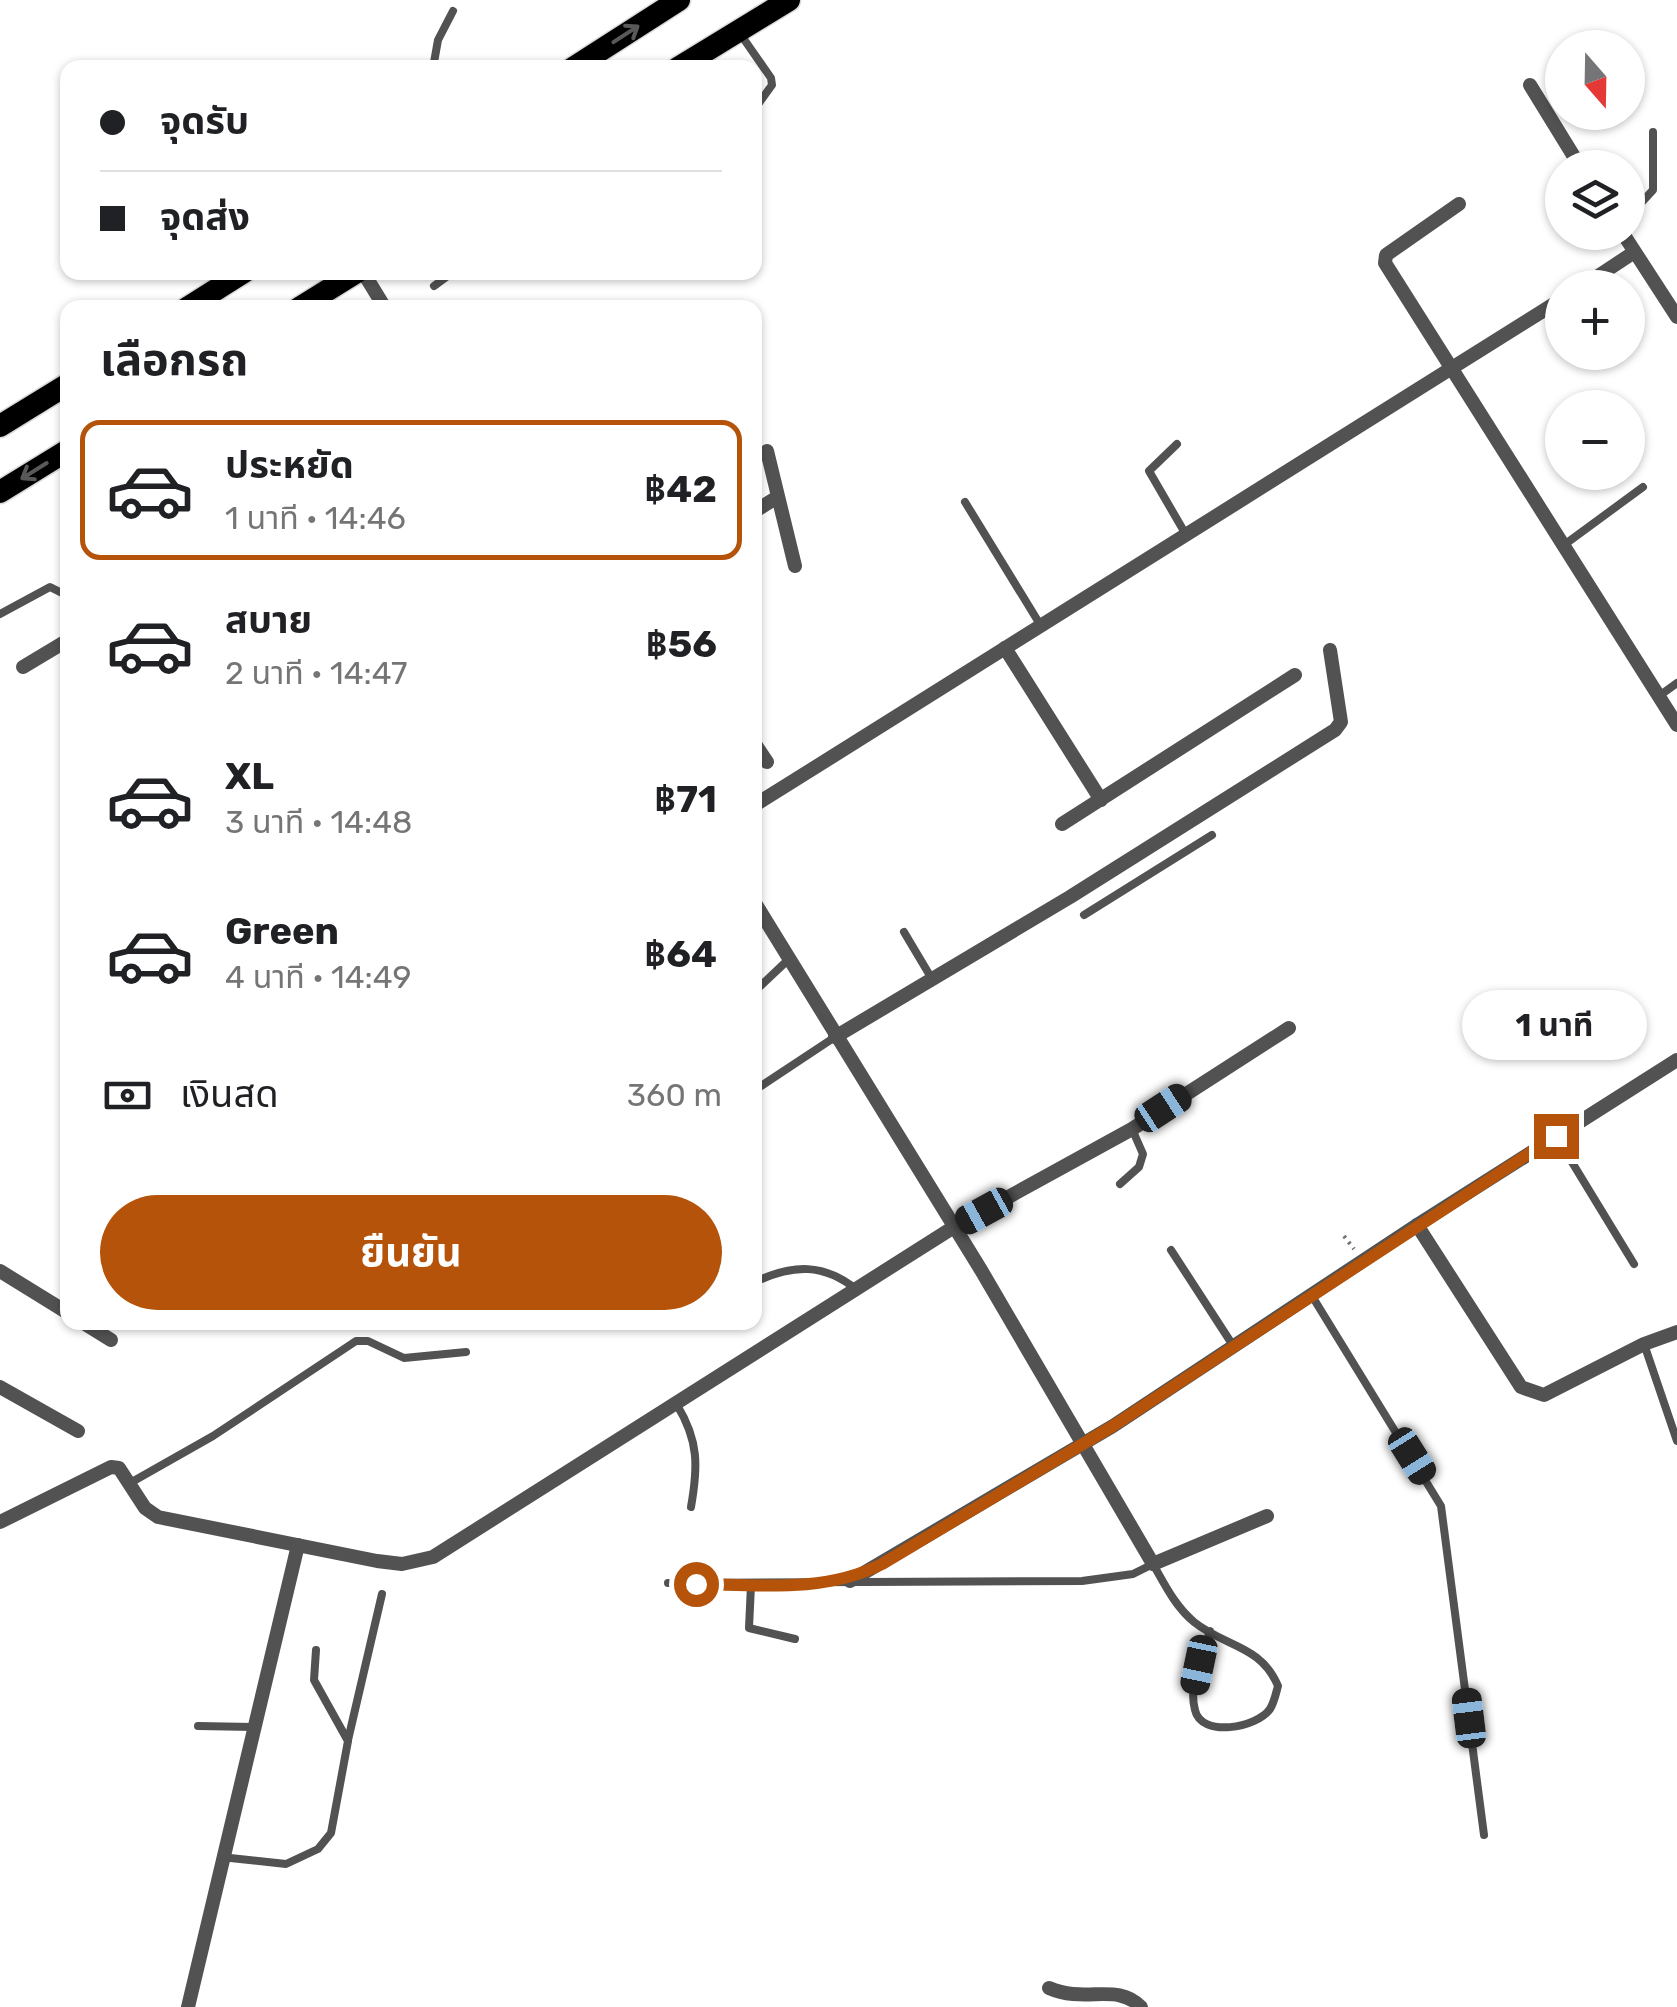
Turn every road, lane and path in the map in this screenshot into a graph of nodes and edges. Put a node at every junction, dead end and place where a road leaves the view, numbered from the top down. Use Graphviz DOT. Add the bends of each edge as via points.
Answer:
graph roads {
  1 [pos="678,0"];
  2 [pos="790,0"];
  3 [pos="454,11"];
  4 [pos="738,32"];
  5 [pos="434,60"];
  6 [pos="585,60"];
  7 [pos="691,60"];
  8 [pos="758,60"];
  9 [pos="762,65"];
  10 [pos="1530,85"];
  11 [pos="762,99"];
  12 [pos="1653,132"];
  13 [pos="1569,150"];
  14 [pos="1645,199"];
  15 [pos="1459,204"];
  16 [pos="1632,250"];
  17 [pos="1634,253"];
  18 [pos="1608,270"];
  19 [pos="231,280"];
  20 [pos="346,280"];
  21 [pos="443,280"];
  22 [pos="434,286"];
  23 [pos="200,300"];
  24 [pos="313,300"];
  25 [pos="1545,310"];
  26 [pos="1675,311"];
  27 [pos="1455,368"];
  28 [pos="60,388"];
  29 [pos="3,419"];
  30 [pos="1178,444"];
  31 [pos="767,451"];
  32 [pos="60,455"];
  33 [pos="1640,490"];
  34 [pos="0,492"];
  35 [pos="776,498"];
  36 [pos="965,502"];
  37 [pos="762,507"];
  38 [pos="1185,533"];
  39 [pos="1564,545"];
  40 [pos="795,566"];
  41 [pos="60,592"];
  42 [pos="0,614"];
  43 [pos="1041,626"];
  44 [pos="60,645"];
  45 [pos="1005,648"];
  46 [pos="1330,650"];
  47 [pos="23,667"];
  48 [pos="1295,674"];
  49 [pos="1677,682"];
  50 [pos="1659,696"];
  51 [pos="1677,725"];
  52 [pos="762,754"];
  53 [pos="767,762"];
  54 [pos="1102,800"];
  55 [pos="762,802"];
  56 [pos="1062,824"];
  57 [pos="1212,835"];
  58 [pos="1115,870"];
  59 [pos="1127,888"];
  60 [pos="762,914"];
  61 [pos="1084,916"];
  62 [pos="904,932"];
  63 [pos="788,959"];
  64 [pos="932,979"];
  65 [pos="762,984"];
  66 [pos="1288,1028"];
  67 [pos="835,1037"];
  68 [pos="1677,1060"];
  69 [pos="762,1085"];
  70 [pos="1132,1129"];
  71 [pos="1556,1136"];
  72 [pos="1120,1184"];
  73 [pos="1417,1224"];
  74 [pos="954,1228"];
  75 [pos="1171,1250"];
  76 [pos="1634,1264"];
  77 [pos="0,1272"];
  78 [pos="762,1280"];
  79 [pos="857,1290"];
  80 [pos="1312,1296"];
  81 [pos="60,1308"];
  82 [pos="95,1330"];
  83 [pos="1677,1332"];
  84 [pos="111,1340"];
  85 [pos="1644,1344"];
  86 [pos="1234,1347"];
  87 [pos="466,1352"];
  88 [pos="0,1386"];
  89 [pos="677,1405"];
  90 [pos="78,1431"];
  91 [pos="1677,1441"];
  92 [pos="1082,1445"];
  93 [pos="130,1483"];
  94 [pos="691,1508"];
  95 [pos="1267,1516"];
  96 [pos="0,1522"];
  97 [pos="298,1545"];
  98 [pos="1153,1564"];
  99 [pos="850,1580"];
  100 [pos="668,1583"];
  101 [pos="751,1584"];
  102 [pos="382,1594"];
  103 [pos="1210,1631"];
  104 [pos="795,1639"];
  105 [pos="316,1650"];
  106 [pos="198,1726"];
  107 [pos="253,1728"];
  108 [pos="348,1740"];
  109 [pos="1484,1834"];
  110 [pos="221,1857"];
  111 [pos="1049,1988"];
  112 [pos="188,2007"];
  113 [pos="1142,2007"];
  6 -- 1 [label="main road, one-way"];
  2 -- 4 [label="main road"];
  3 -- 5 [label="lane"];
  4 -- 7 [label="main road"];
  4 -- 8 [label="lane"];
  9 -- 11 [label="lane" via="772,85"];
  10 -- 13 [label="street"];
  12 -- 14 [label="lane" via="1654,190"];
  15 -- 27 [label="street" via="1386,254 1384,263"];
  16 -- 17 [label="street"];
  17 -- 18 [label="street"];
  17 -- 26 [label="street"];
  19 -- 23 [label="main road"];
  20 -- 24 [label="main road"];
  21 -- 22 [label="lane"];
  25 -- 27 [label="street"];
  27 -- 38 [label="street"];
  27 -- 39 [label="street"];
  28 -- 29 [label="main road"];
  30 -- 38 [label="lane" via="1149,471"];
  31 -- 35 [label="street"];
  32 -- 34 [label="main road, one-way"];
  33 -- 39 [label="lane"];
  35 -- 37 [label="street"];
  35 -- 40 [label="street"];
  36 -- 43 [label="lane"];
  38 -- 43 [label="street"];
  39 -- 50 [label="street"];
  41 -- 42 [label="lane" via="50,587"];
  43 -- 45 [label="street"];
  44 -- 47 [label="street"];
  45 -- 54 [label="street"];
  45 -- 55 [label="street"];
  46 -- 58 [label="street" via="1341,722 1336,730"];
  48 -- 54 [label="street"];
  49 -- 50 [label="lane"];
  50 -- 51 [label="street"];
  52 -- 53 [label="street"];
  54 -- 56 [label="street"];
  57 -- 59 [label="lane"];
  58 -- 59 [label="lane"];
  58 -- 64 [label="street"];
  59 -- 61 [label="lane"];
  60 -- 63 [label="street"];
  62 -- 64 [label="lane"];
  63 -- 65 [label="lane"];
  63 -- 67 [label="street"];
  64 -- 67 [label="street"];
  66 -- 70 [label="street"];
  67 -- 69 [label="lane"];
  67 -- 74 [label="street"];
  68 -- 71 [label="street"];
  70 -- 72 [label="lane" via="1143,1154"];
  70 -- 74 [label="street"];
  71 -- 73 [label="street"];
  71 -- 76 [label="lane"];
  73 -- 80 [label="street"];
  73 -- 85 [label="street" via="1521,1387 1532,1394"];
  74 -- 79 [label="street"];
  74 -- 92 [label="street"];
  75 -- 86 [label="lane"];
  77 -- 81 [label="street"];
  78 -- 79 [label="lane" via="804,1267 828,1270"];
  79 -- 89 [label="street"];
  80 -- 86 [label="street"];
  80 -- 109 [label="lane" via="1441,1506"];
  82 -- 84 [label="street"];
  83 -- 85 [label="street"];
  85 -- 91 [label="lane"];
  86 -- 92 [label="street"];
  87 -- 93 [label="lane" via="404,1358 356,1341"];
  88 -- 90 [label="street"];
  89 -- 94 [label="lane" via="696,1444"];
  89 -- 97 [label="street" via="433,1557 402,1564"];
  92 -- 98 [label="street"];
  92 -- 99 [label="street"];
  93 -- 96 [label="street" via="112,1467"];
  93 -- 97 [label="street" via="144,1508 158,1517"];
  95 -- 98 [label="street"];
  97 -- 107 [label="street"];
  98 -- 99 [label="lane" via="1082,1582"];
  98 -- 103 [label="lane" via="1176,1604"];
  99 -- 101 [label="lane"];
  100 -- 101 [label="lane"];
  101 -- 104 [label="lane" via="749,1628"];
  102 -- 108 [label="lane"];
  103 -- 103 [label="lane" via="1193,1695 1195,1714 1204,1724 1225,1728 1252,1721 1270,1710 1278,1686 1270,1668 1251,1650"];
  105 -- 108 [label="lane" via="314,1680"];
  106 -- 107 [label="lane"];
  107 -- 110 [label="street"];
  108 -- 110 [label="lane" via="331,1833 318,1849 286,1864"];
  110 -- 112 [label="street"];
  111 -- 113 [label="street" via="1083,1998 1120,1994"];
}
